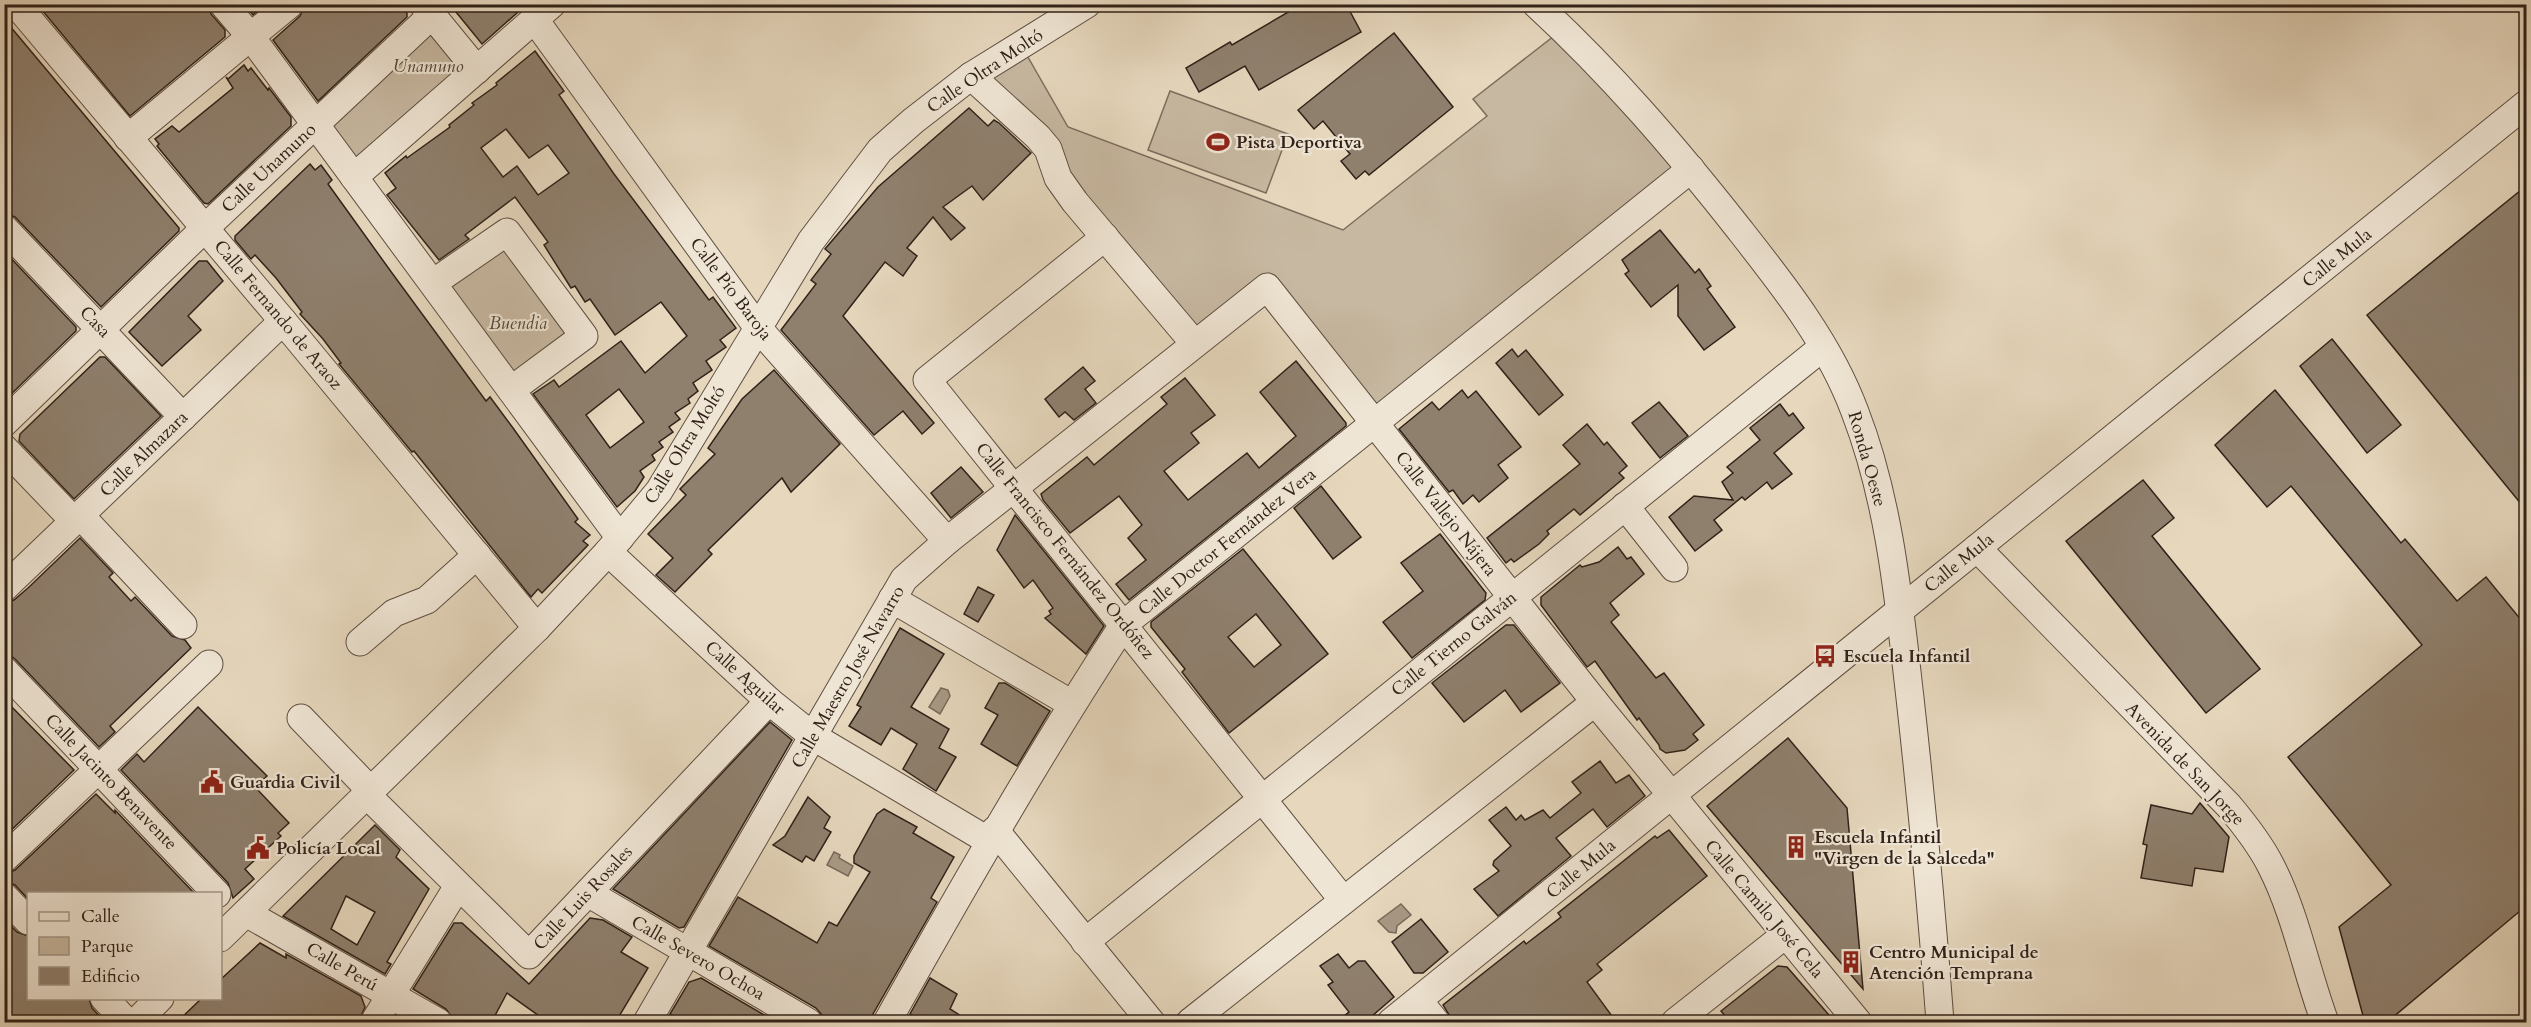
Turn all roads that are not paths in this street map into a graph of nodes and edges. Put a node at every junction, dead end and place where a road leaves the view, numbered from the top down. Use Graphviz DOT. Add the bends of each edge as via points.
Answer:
graph roads {
  1 [pos="16,4"];
  2 [pos="224,4"];
  3 [pos="290,4"];
  4 [pos="1087,4"];
  5 [pos="1536,4"];
  6 [pos="427,10"];
  7 [pos="543,12"];
  8 [pos="251,37"];
  9 [pos="477,70"];
  10 [pos="971,76"];
  11 [pos="2526,104"];
  12 [pos="315,125"];
  13 [pos="128,138"];
  14 [pos="1691,169"];
  15 [pos="354,177"];
  16 [pos="4,228"];
  17 [pos="205,228"];
  18 [pos="1105,237"];
  19 [pos="433,283"];
  20 [pos="1267,287"];
  21 [pos="284,321"];
  22 [pos="758,327"];
  23 [pos="101,328"];
  24 [pos="1194,343"];
  25 [pos="1823,347"];
  26 [pos="511,390"];
  27 [pos="183,417"];
  28 [pos="4,423"];
  29 [pos="1374,424"];
  30 [pos="4,448"];
  31 [pos="1015,489"];
  32 [pos="1625,506"];
  33 [pos="77,518"];
  34 [pos="947,541"];
  35 [pos="614,545"];
  36 [pos="1977,548"];
  37 [pos="477,555"];
  38 [pos="1674,568"];
  39 [pos="4,588"];
  40 [pos="1512,597"];
  41 [pos="892,599"];
  42 [pos="1900,610"];
  43 [pos="1124,624"];
  44 [pos="183,625"];
  45 [pos="537,628"];
  46 [pos="360,642"];
  47 [pos="209,664"];
  48 [pos="4,670"];
  49 [pos="769,701"];
  50 [pos="1595,702"];
  51 [pos="1072,704"];
  52 [pos="301,718"];
  53 [pos="814,737"];
  54 [pos="99,770"];
  55 [pos="369,793"];
  56 [pos="1671,796"];
  57 [pos="1262,799"];
  58 [pos="992,836"];
  59 [pos="4,859"];
  60 [pos="458,886"];
  61 [pos="215,892"];
  62 [pos="588,893"];
  63 [pos="4,896"];
  64 [pos="222,899"];
  65 [pos="1343,900"];
  66 [pos="243,915"];
  67 [pos="27,920"];
  68 [pos="1785,935"];
  69 [pos="222,936"];
  70 [pos="1085,942"];
  71 [pos="690,953"];
  72 [pos="391,995"];
  73 [pos="105,1000"];
  74 [pos="159,1000"];
  75 [pos="1419,1001"];
  76 [pos="127,1023"];
  77 [pos="136,1023"];
  78 [pos="374,1023"];
  79 [pos="438,1023"];
  80 [pos="647,1023"];
  81 [pos="808,1023"];
  82 [pos="887,1023"];
  83 [pos="1151,1023"];
  84 [pos="1190,1023"];
  85 [pos="1391,1023"];
  86 [pos="1436,1023"];
  87 [pos="1675,1023"];
  88 [pos="1858,1023"];
  89 [pos="1940,1023"];
  90 [pos="2325,1023"];
  1 -- 13 [label="street, Calle Fernando de Araoz"];
  2 -- 8 [label="street, Calle Aguilar"];
  3 -- 8 [label="street"];
  4 -- 10 [label="street, Calle Oltra Moltó"];
  5 -- 14 [label="street, Ronda Oeste" via="1578,43"];
  6 -- 9 [label="street"];
  6 -- 12 [label="street, Calle Unamuno"];
  7 -- 9 [label="street"];
  7 -- 22 [label="street, Calle Pío Baroja"];
  8 -- 12 [label="street, Calle Aguilar"];
  8 -- 13 [label="street"];
  9 -- 15 [label="street"];
  10 -- 18 [label="street" via="1048,149 1058,178"];
  10 -- 22 [label="street, Calle Oltra Moltó" via="880,150 811,241"];
  11 -- 36 [label="street, Calle Mula"];
  12 -- 15 [label="street, Calle Aguilar"];
  12 -- 17 [label="street, Calle Unamuno"];
  13 -- 17 [label="street, Calle Fernando de Araoz"];
  14 -- 25 [label="street, Ronda Oeste" via="1769,268"];
  14 -- 29 [label="street, Calle Doctor Fernández Vera"];
  15 -- 19 [label="street, Calle Aguilar"];
  16 -- 23 [label="street, Casa"];
  17 -- 21 [label="street, Calle Fernando de Araoz"];
  17 -- 23 [label="street, Calle Unamuno"];
  18 -- 24 [label="street"];
  18 -- 31 [label="street, Calle Francisco Fernández Ordóñez" via="927,380"];
  19 -- 26 [label="street, Calle Aguilar"];
  19 -- 26 [label="street" via="507,232 584,336"];
  20 -- 24 [label="street, Calle Maestro José Navarro"];
  20 -- 29 [label="street, Calle Vallejo Nájera"];
  21 -- 27 [label="street, Calle Almazara"];
  21 -- 37 [label="street, Calle Fernando de Araoz"];
  22 -- 34 [label="street, Calle Pío Baroja"];
  22 -- 35 [label="street, Calle Oltra Moltó" via="659,490"];
  23 -- 27 [label="street, Casa"];
  23 -- 28 [label="street, Calle Unamuno"];
  24 -- 31 [label="street, Calle Maestro José Navarro"];
  25 -- 32 [label="street, Calle Tierno Galván"];
  25 -- 42 [label="street, Ronda Oeste" via="1855,411 1879,492"];
  26 -- 35 [label="street, Calle Aguilar"];
  27 -- 33 [label="street, Calle Almazara"];
  29 -- 40 [label="street, Calle Vallejo Nájera"];
  29 -- 43 [label="street, Calle Doctor Fernández Vera"];
  30 -- 33 [label="street"];
  31 -- 34 [label="street, Calle Maestro José Navarro"];
  31 -- 43 [label="street, Calle Francisco Fernández Ordóñez"];
  32 -- 38 [label="street"];
  32 -- 40 [label="street, Calle Tierno Galván"];
  33 -- 39 [label="street, Calle Almazara"];
  33 -- 44 [label="street"];
  34 -- 41 [label="street, Calle Maestro José Navarro" via="904,579"];
  35 -- 45 [label="street, Calle Oltra Moltó"];
  35 -- 49 [label="street, Calle Aguilar"];
  36 -- 42 [label="street, Calle Mula"];
  36 -- 90 [label="street, Avenida de San Jorge" via="2252,834 2271,866 2294,925"];
  37 -- 45 [label="street, Calle Fernando de Araoz"];
  37 -- 46 [label="street" via="427,600 394,613"];
  40 -- 50 [label="street, Calle Vallejo Nájera"];
  40 -- 57 [label="street, Calle Tierno Galván"];
  41 -- 51 [label="street"];
  41 -- 53 [label="street, Calle Maestro José Navarro"];
  42 -- 56 [label="street, Calle Mula"];
  42 -- 89 [label="street, Ronda Oeste" via="1926,844"];
  43 -- 51 [label="street, Calle Doctor Fernández Vera"];
  43 -- 57 [label="street, Calle Francisco Fernández Ordóñez"];
  45 -- 55 [label="street, Calle Oltra Moltó"];
  47 -- 54 [label="street"];
  48 -- 54 [label="street, Calle Jacinto Benavente"];
  49 -- 53 [label="street, Calle Aguilar"];
  49 -- 62 [label="street, Calle Luis Rosales"];
  50 -- 56 [label="street, Calle Vallejo Nájera"];
  50 -- 65 [label="street"];
  51 -- 58 [label="street, Calle Doctor Fernández Vera"];
  52 -- 55 [label="street, Calle Luis Rosales"];
  53 -- 58 [label="street, Calle Aguilar"];
  53 -- 71 [label="street, Calle Maestro José Navarro"];
  54 -- 59 [label="street"];
  54 -- 61 [label="street, Calle Jacinto Benavente"];
  55 -- 60 [label="street, Calle Luis Rosales"];
  55 -- 66 [label="street, Calle Oltra Moltó"];
  56 -- 68 [label="street, Calle Camilo José Cela"];
  56 -- 75 [label="street, Calle Mula"];
  57 -- 65 [label="street, Calle Francisco Fernández Ordóñez"];
  57 -- 70 [label="street, Calle Tierno Galván"];
  58 -- 70 [label="street, Calle Aguilar"];
  58 -- 82 [label="street, Calle Doctor Fernández Vera"];
  60 -- 62 [label="street, Calle Luis Rosales" via="529,955"];
  60 -- 72 [label="street"];
  62 -- 71 [label="street, Calle Severo Ochoa"];
  63 -- 67 [label="street"];
  64 -- 66 [label="street"];
  65 -- 84 [label="street"];
  66 -- 69 [label="street, Calle Oltra Moltó"];
  66 -- 72 [label="street, Calle Perú"];
  68 -- 87 [label="street"];
  68 -- 88 [label="street, Calle Camilo José Cela"];
  70 -- 83 [label="street, Calle Aguilar"];
  71 -- 80 [label="street, Calle Maestro José Navarro"];
  71 -- 81 [label="street, Calle Severo Ochoa"];
  72 -- 78 [label="street"];
  72 -- 79 [label="street, Calle Perú"];
  73 -- 76 [label="street"];
  74 -- 77 [label="street"];
  75 -- 85 [label="street, Calle Mula"];
  75 -- 86 [label="street"];
}
